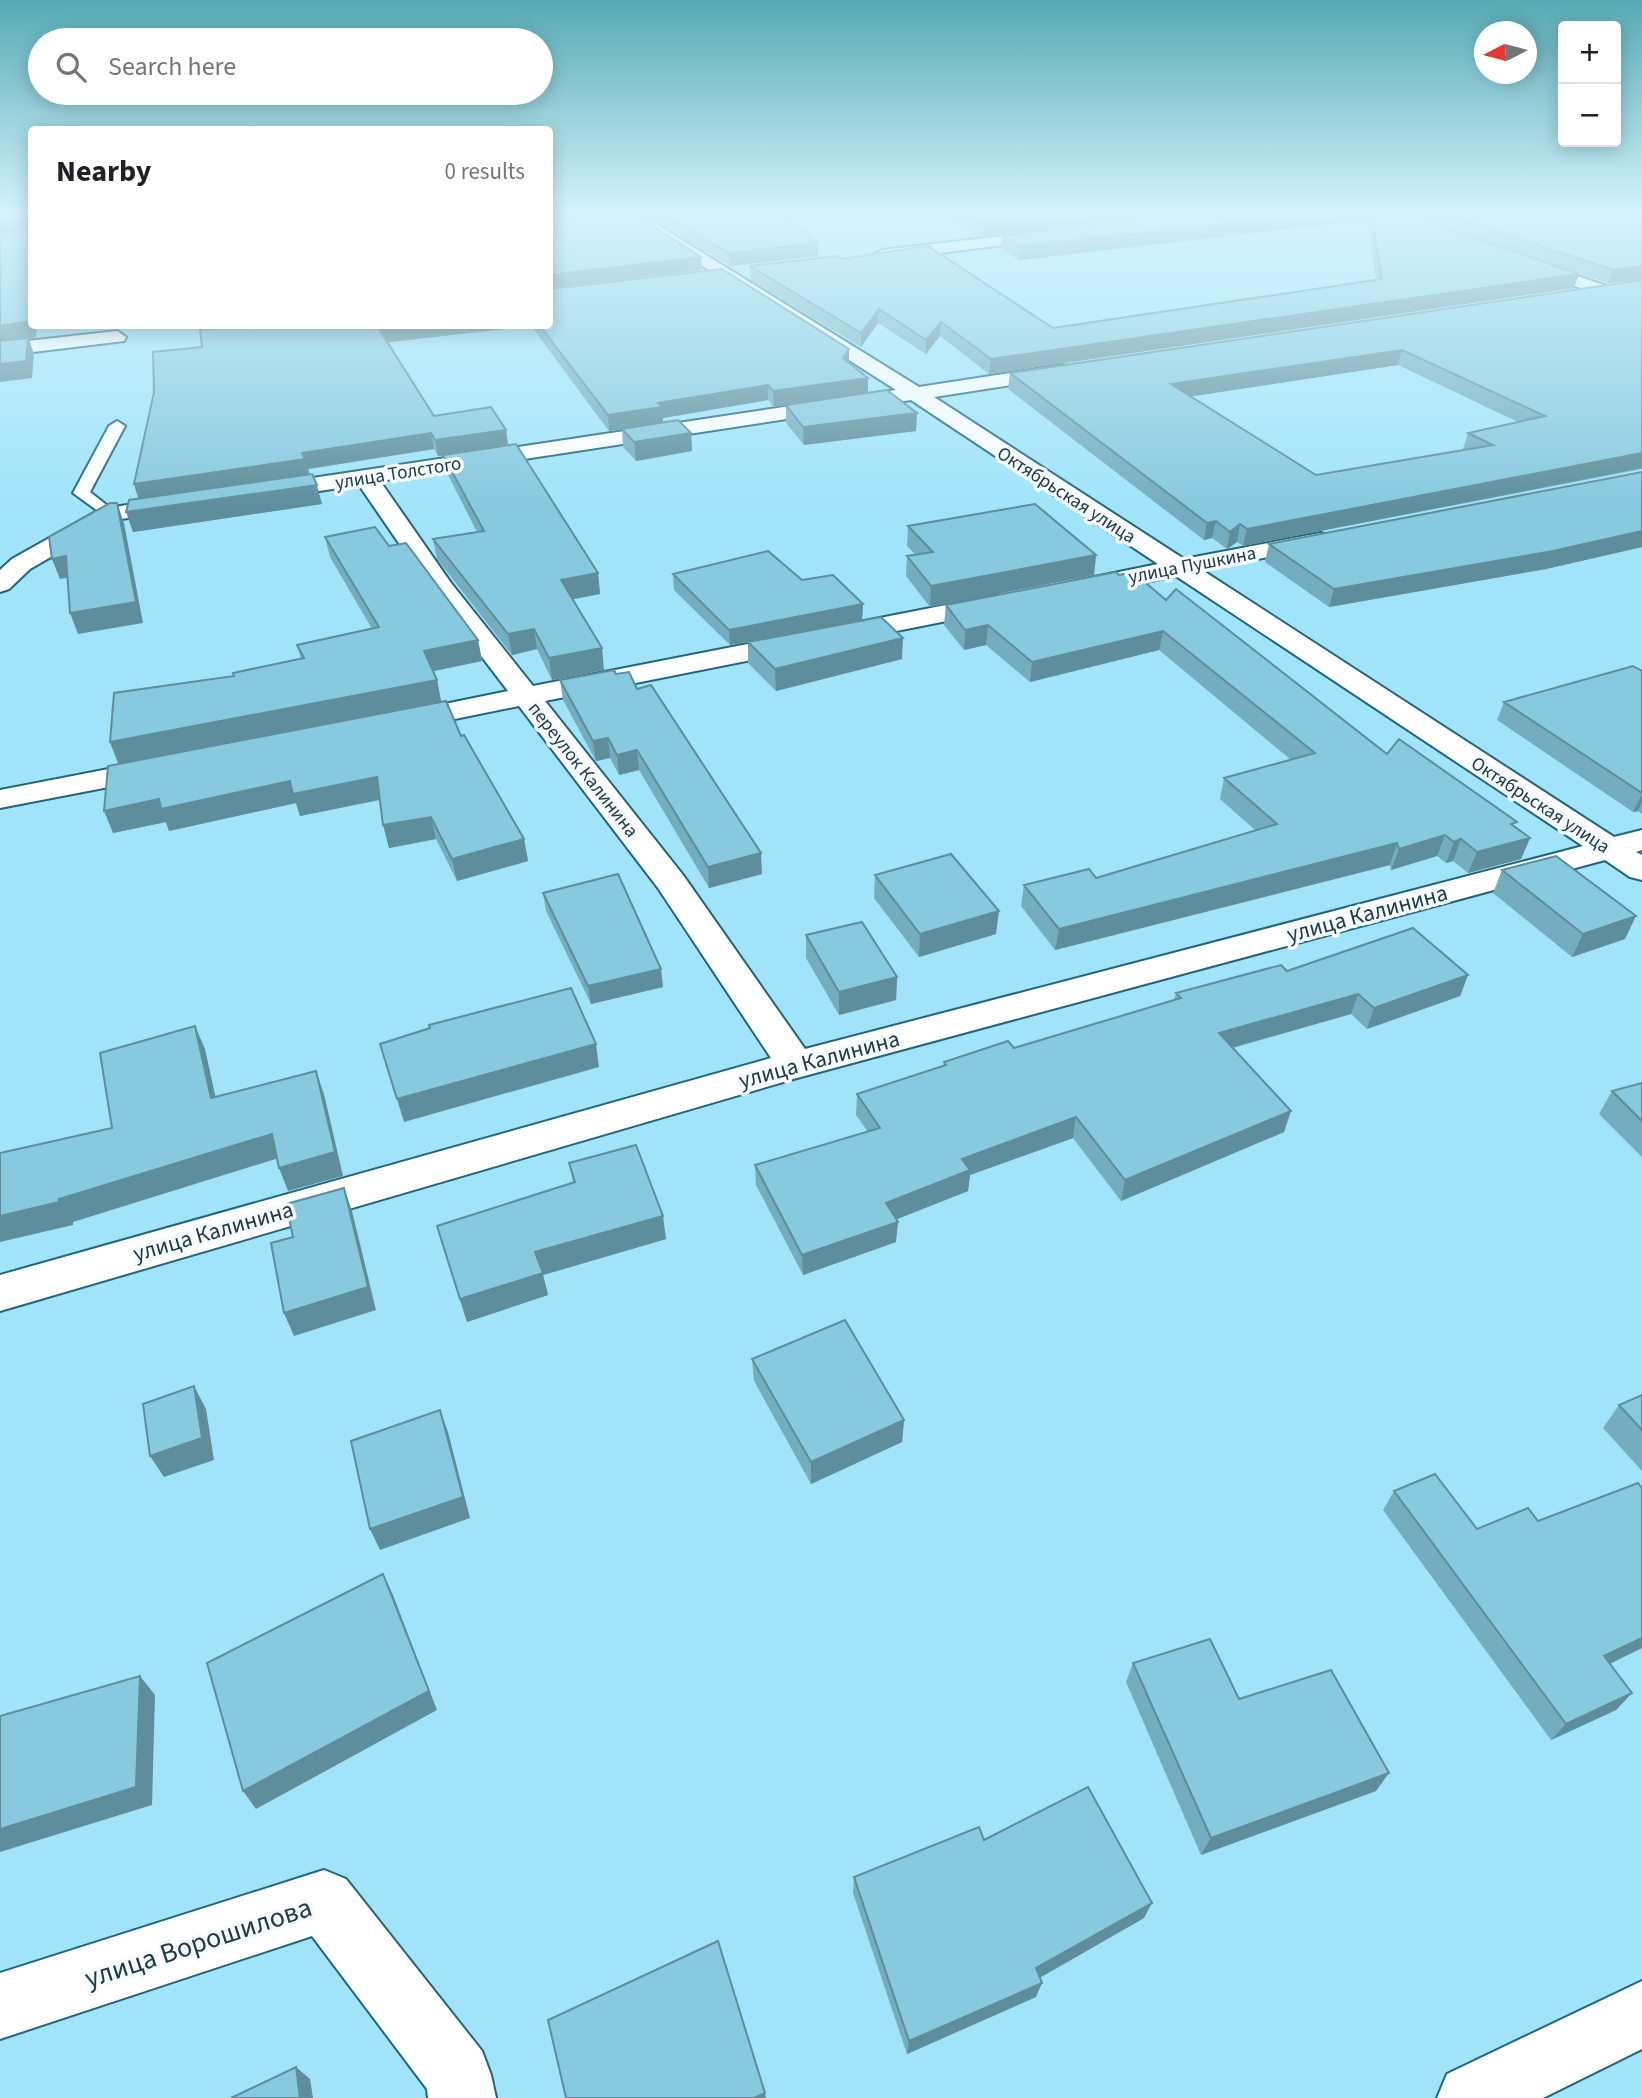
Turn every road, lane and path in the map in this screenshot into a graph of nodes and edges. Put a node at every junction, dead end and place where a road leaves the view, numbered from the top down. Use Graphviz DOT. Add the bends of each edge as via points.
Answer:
graph roads {
  1 [pos="782,312"];
  2 [pos="242,329"];
  3 [pos="282,329"];
  4 [pos="117,337"];
  5 [pos="0,350"];
  6 [pos="1076,368"];
  7 [pos="913,392"];
  8 [pos="117,426"];
  9 [pos="366,478"];
  10 [pos="244,495"];
  11 [pos="204,500"];
  12 [pos="109,514"];
  13 [pos="1341,536"];
  14 [pos="1177,567"];
  15 [pos="0,584"];
  16 [pos="1055,591"];
  17 [pos="1028,597"];
  18 [pos="528,696"];
  19 [pos="379,725"];
  20 [pos="190,762"];
  21 [pos="0,799"];
  22 [pos="1626,844"];
  23 [pos="1642,870"];
  24 [pos="796,1065"];
  25 [pos="0,1293"];
  26 [pos="0,2006"];
  27 [pos="1642,2014"];
  28 [pos="462,2098"];
  29 [pos="1471,2098"];
  1 -- 7 [label="street, Октябрьская улица"];
  2 -- 3 [label="street"];
  4 -- 5 [label="street"];
  6 -- 7 [label="street, улица Толстого"];
  7 -- 9 [label="street, улица Толстого"];
  7 -- 14 [label="street, Октябрьская улица"];
  8 -- 12 [label="lane" via="81,493"];
  9 -- 10 [label="street, улица Толстого"];
  9 -- 18 [label="street, переулок Калинина" via="442,587"];
  11 -- 12 [label="street"];
  12 -- 15 [label="street" via="21,564"];
  13 -- 14 [label="street, улица Пушкина"];
  14 -- 16 [label="street, улица Пушкина"];
  14 -- 22 [label="street, Октябрьская улица"];
  17 -- 18 [label="street"];
  18 -- 19 [label="street"];
  18 -- 24 [label="street, переулок Калинина" via="671,882"];
  20 -- 21 [label="street"];
  22 -- 23 [label="street, Октябрьская улица"];
  22 -- 24 [label="street, улица Калинина"];
  24 -- 25 [label="street, улица Калинина"];
  26 -- 28 [label="street, улица Ворошилова" via="324,1901 458,2075"];
  27 -- 29 [label="street"];
}
